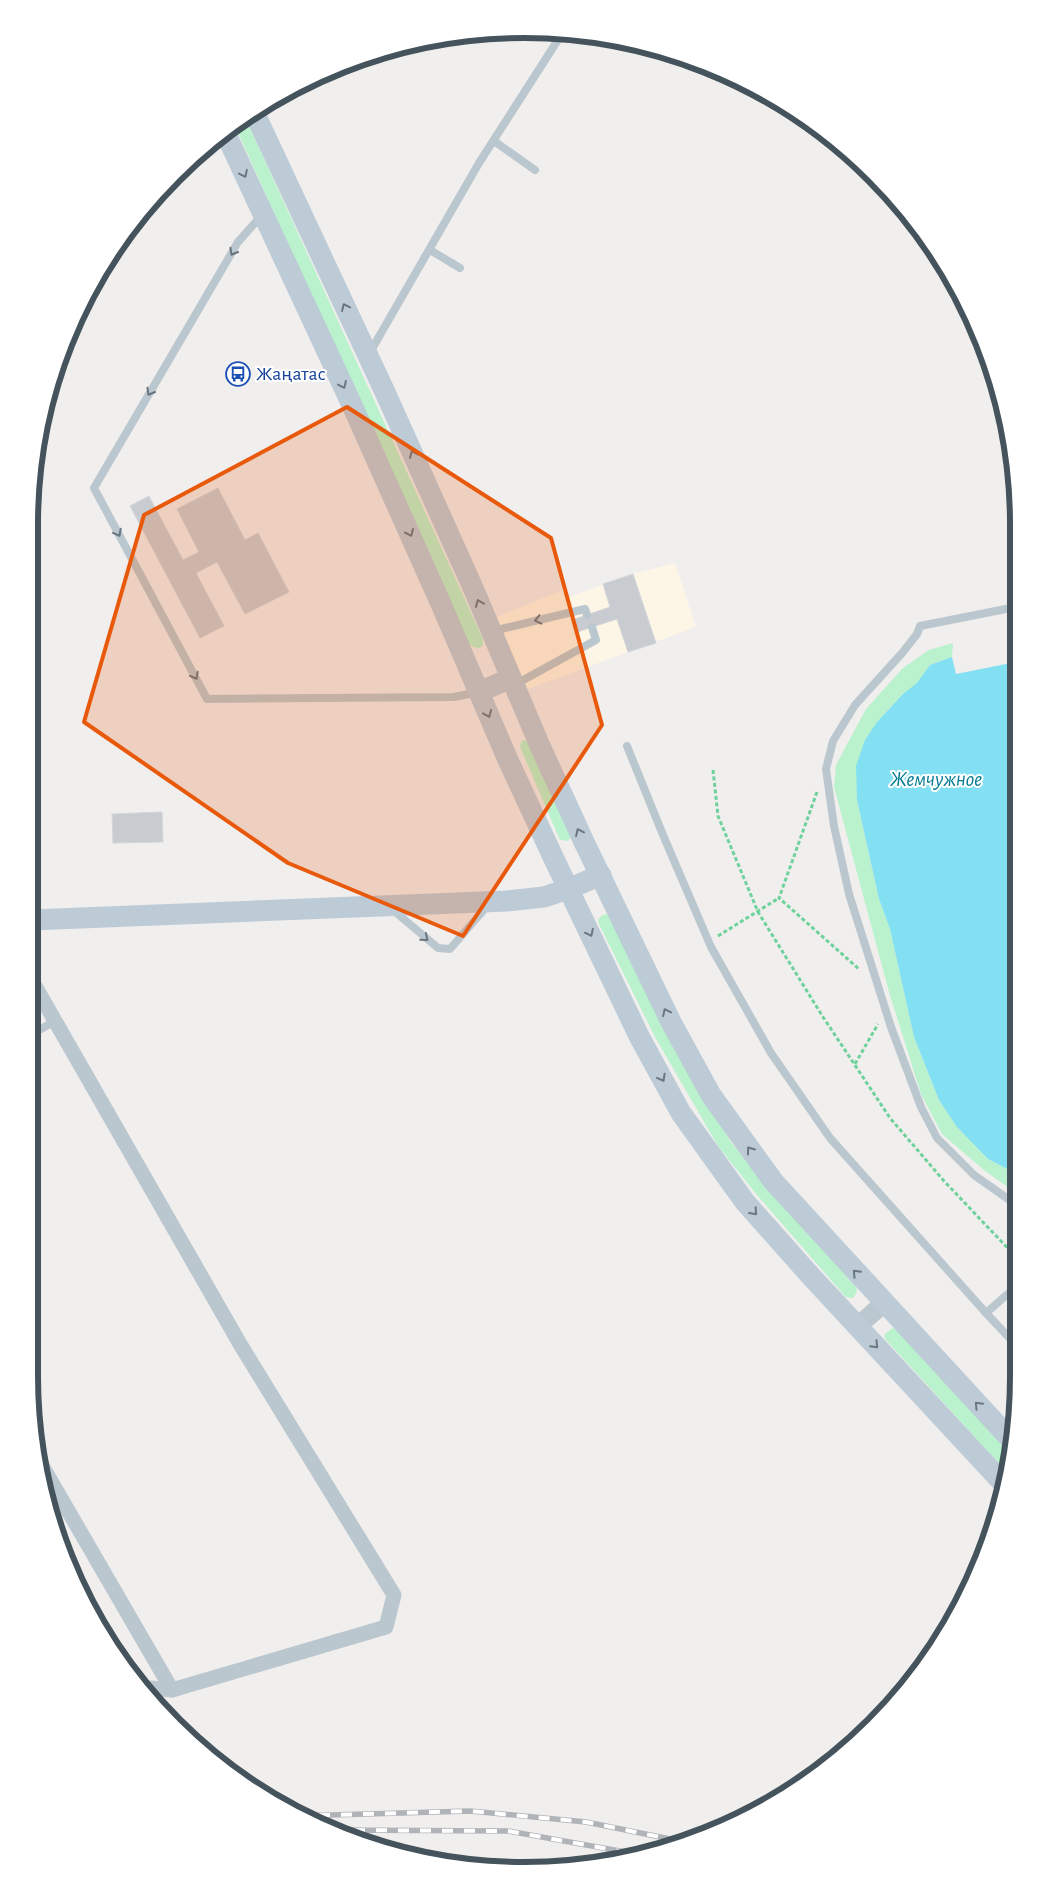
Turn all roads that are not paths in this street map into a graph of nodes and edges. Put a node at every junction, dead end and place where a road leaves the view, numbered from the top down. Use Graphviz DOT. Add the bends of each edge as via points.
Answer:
graph roads {
  1 [pos="558,39"];
  2 [pos="257,117"];
  3 [pos="228,138"];
  4 [pos="494,141"];
  5 [pos="535,170"];
  6 [pos="263,214"];
  7 [pos="430,250"];
  8 [pos="460,268"];
  9 [pos="368,356"];
  10 [pos="1010,608"];
  11 [pos="587,615"];
  12 [pos="592,627"];
  13 [pos="491,631"];
  14 [pos="512,682"];
  15 [pos="479,692"];
  16 [pos="627,746"];
  17 [pos="600,876"];
  18 [pos="568,889"];
  19 [pos="491,902"];
  20 [pos="388,906"];
  21 [pos="38,920"];
  22 [pos="38,990"];
  23 [pos="55,1021"];
  24 [pos="38,1031"];
  25 [pos="1010,1200"];
  26 [pos="1010,1292"];
  27 [pos="884,1303"];
  28 [pos="986,1313"];
  29 [pos="858,1326"];
  30 [pos="1010,1338"];
  31 [pos="1006,1435"];
  32 [pos="49,1478"];
  33 [pos="999,1479"];
  34 [pos="151,1688"];
  35 [pos="172,1690"];
  1 -- 4 [label="lane"];
  9 -- 2 [label="main road, one-way"];
  3 -- 6 [label="main road, one-way"];
  4 -- 5 [label="lane"];
  4 -- 7 [label="lane"];
  6 -- 15 [label="main road, one-way" via="442,604"];
  6 -- 15 [label="lane, one-way" via="238,242 94,488 207,698 454,697"];
  7 -- 8 [label="lane"];
  7 -- 9 [label="lane"];
  13 -- 9 [label="main road, one-way"];
  10 -- 25 [label="lane" via="920,626 903,652 854,705 833,741 826,769 849,894 921,1107 937,1138 974,1175"];
  11 -- 13 [label="lane, one-way" via="585,609"];
  12 -- 14 [label="lane" via="596,640"];
  13 -- 14 [label="main road"];
  14 -- 15 [label="main road"];
  17 -- 14 [label="main road, one-way"];
  15 -- 18 [label="main road, one-way"];
  16 -- 28 [label="lane" via="709,941 771,1053 830,1138"];
  17 -- 18 [label="main road"];
  27 -- 17 [label="main road, one-way" via="773,1181 711,1095 671,1022"];
  18 -- 19 [label="main road" via="544,896"];
  18 -- 29 [label="main road, one-way" via="640,1038 681,1113 745,1202"];
  19 -- 20 [label="main road"];
  20 -- 19 [label="lane, one-way" via="438,948 450,949"];
  20 -- 21 [label="main road"];
  22 -- 23 [label="street"];
  23 -- 24 [label="lane"];
  23 -- 35 [label="street" via="240,1344 394,1595 386,1627"];
  26 -- 28 [label="lane"];
  27 -- 29 [label="street"];
  31 -- 27 [label="main road, one-way"];
  28 -- 30 [label="lane"];
  29 -- 33 [label="main road, one-way"];
  32 -- 35 [label="street"];
  34 -- 35 [label="street"];
}
